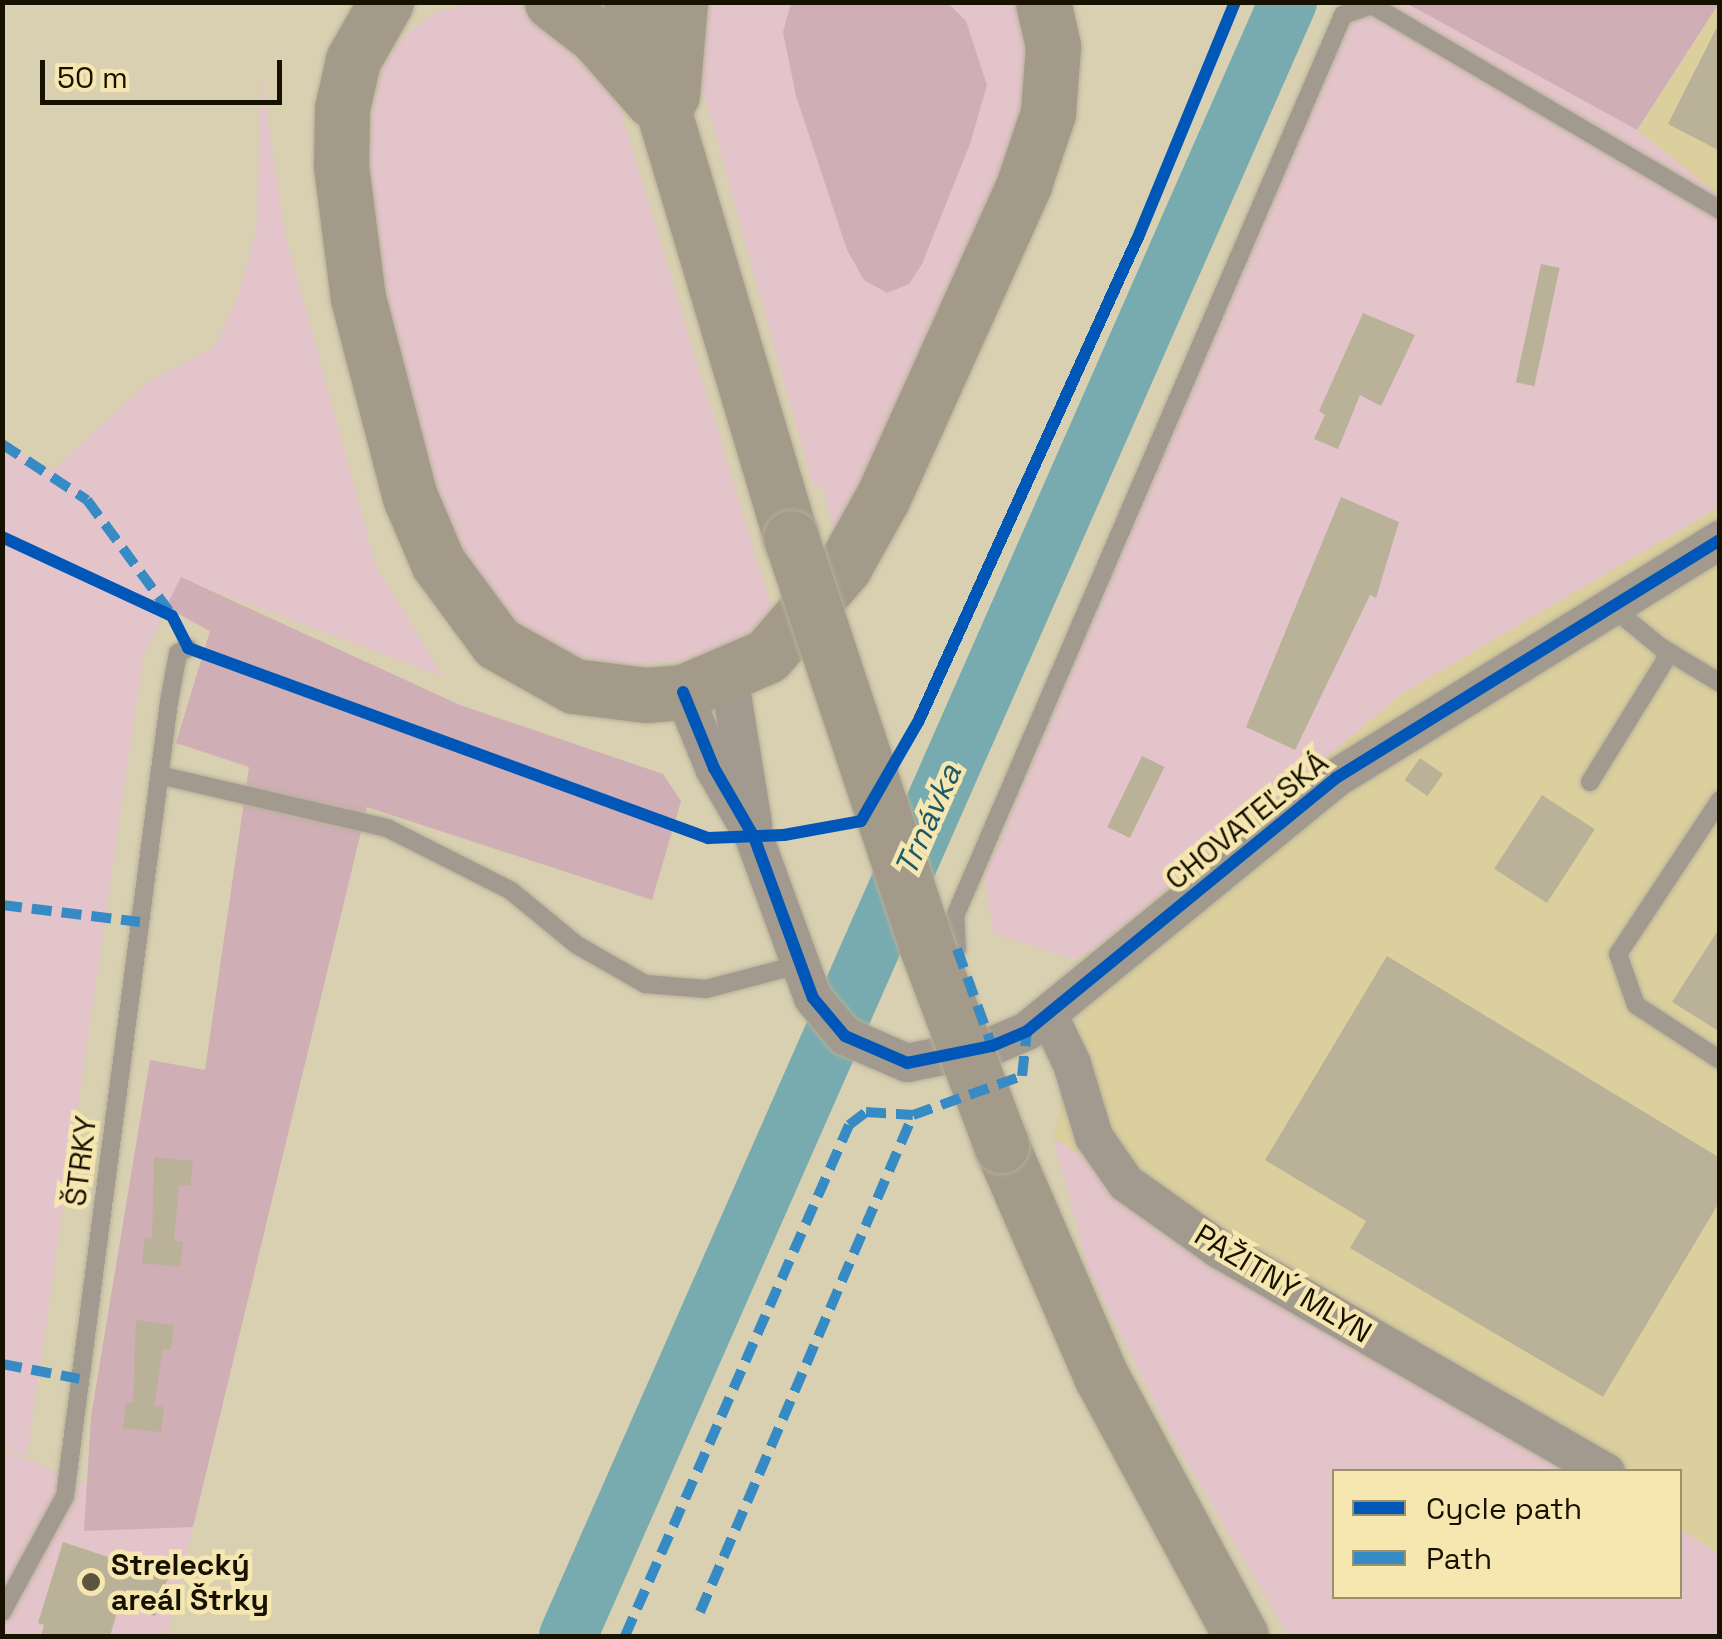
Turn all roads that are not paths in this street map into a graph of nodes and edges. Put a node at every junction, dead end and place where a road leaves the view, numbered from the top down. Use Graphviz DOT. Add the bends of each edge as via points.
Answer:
graph roads {
  1 [pos="416,2"];
  2 [pos="552,2"];
  3 [pos="631,2"];
  4 [pos="680,2"];
  5 [pos="1043,2"];
  6 [pos="375,19"];
  7 [pos="670,128"];
  8 [pos="1720,210"];
  9 [pos="1720,540"];
  10 [pos="1613,608"];
  11 [pos="1658,646"];
  12 [pos="188,648"];
  13 [pos="1720,683"];
  14 [pos="706,684"];
  15 [pos="159,775"];
  16 [pos="1590,782"];
  17 [pos="1720,800"];
  18 [pos="958,949"];
  19 [pos="805,981"];
  20 [pos="1049,1016"];
  21 [pos="1720,1060"];
  22 [pos="1601,1469"];
  23 [pos="2,1612"];
  24 [pos="1241,1636"];
  1 -- 6 [label="main road"];
  2 -- 7 [label="main road" via="621,61"];
  3 -- 7 [label="main road"];
  4 -- 7 [label="main road"];
  5 -- 14 [label="main road" via="1053,46 1048,113 1024,184 883,497 844,568 794,632"];
  6 -- 14 [label="main road" via="342,109 341,166 358,298 380,398 438,563 497,643 540,672 616,694"];
  7 -- 24 [label="main road, bridge" via="791,538 920,928 1002,1145 1133,1442"];
  8 -- 18 [label="lane" via="1372,4 1342,16 954,916"];
  9 -- 10 [label="street, CHOVATEĽSKÁ"];
  10 -- 11 [label="lane"];
  10 -- 20 [label="street, CHOVATEĽSKÁ" via="1336,778"];
  11 -- 13 [label="lane"];
  11 -- 16 [label="lane" via="1666,659"];
  12 -- 15 [label="lane, ŠTRKY" via="178,654"];
  14 -- 19 [label="street" via="714,768 754,837"];
  15 -- 19 [label="lane" via="387,828 510,890 576,945 645,984 706,990"];
  15 -- 23 [label="lane, ŠTRKY" via="65,1496"];
  17 -- 21 [label="lane" via="1618,954 1636,1005"];
  19 -- 20 [label="street, CHOVATEĽSKÁ" via="845,1036 907,1063 992,1046"];
  20 -- 22 [label="street, PAŽITNÝ MLYN" via="1094,1137 1126,1183 1219,1248"];
}
